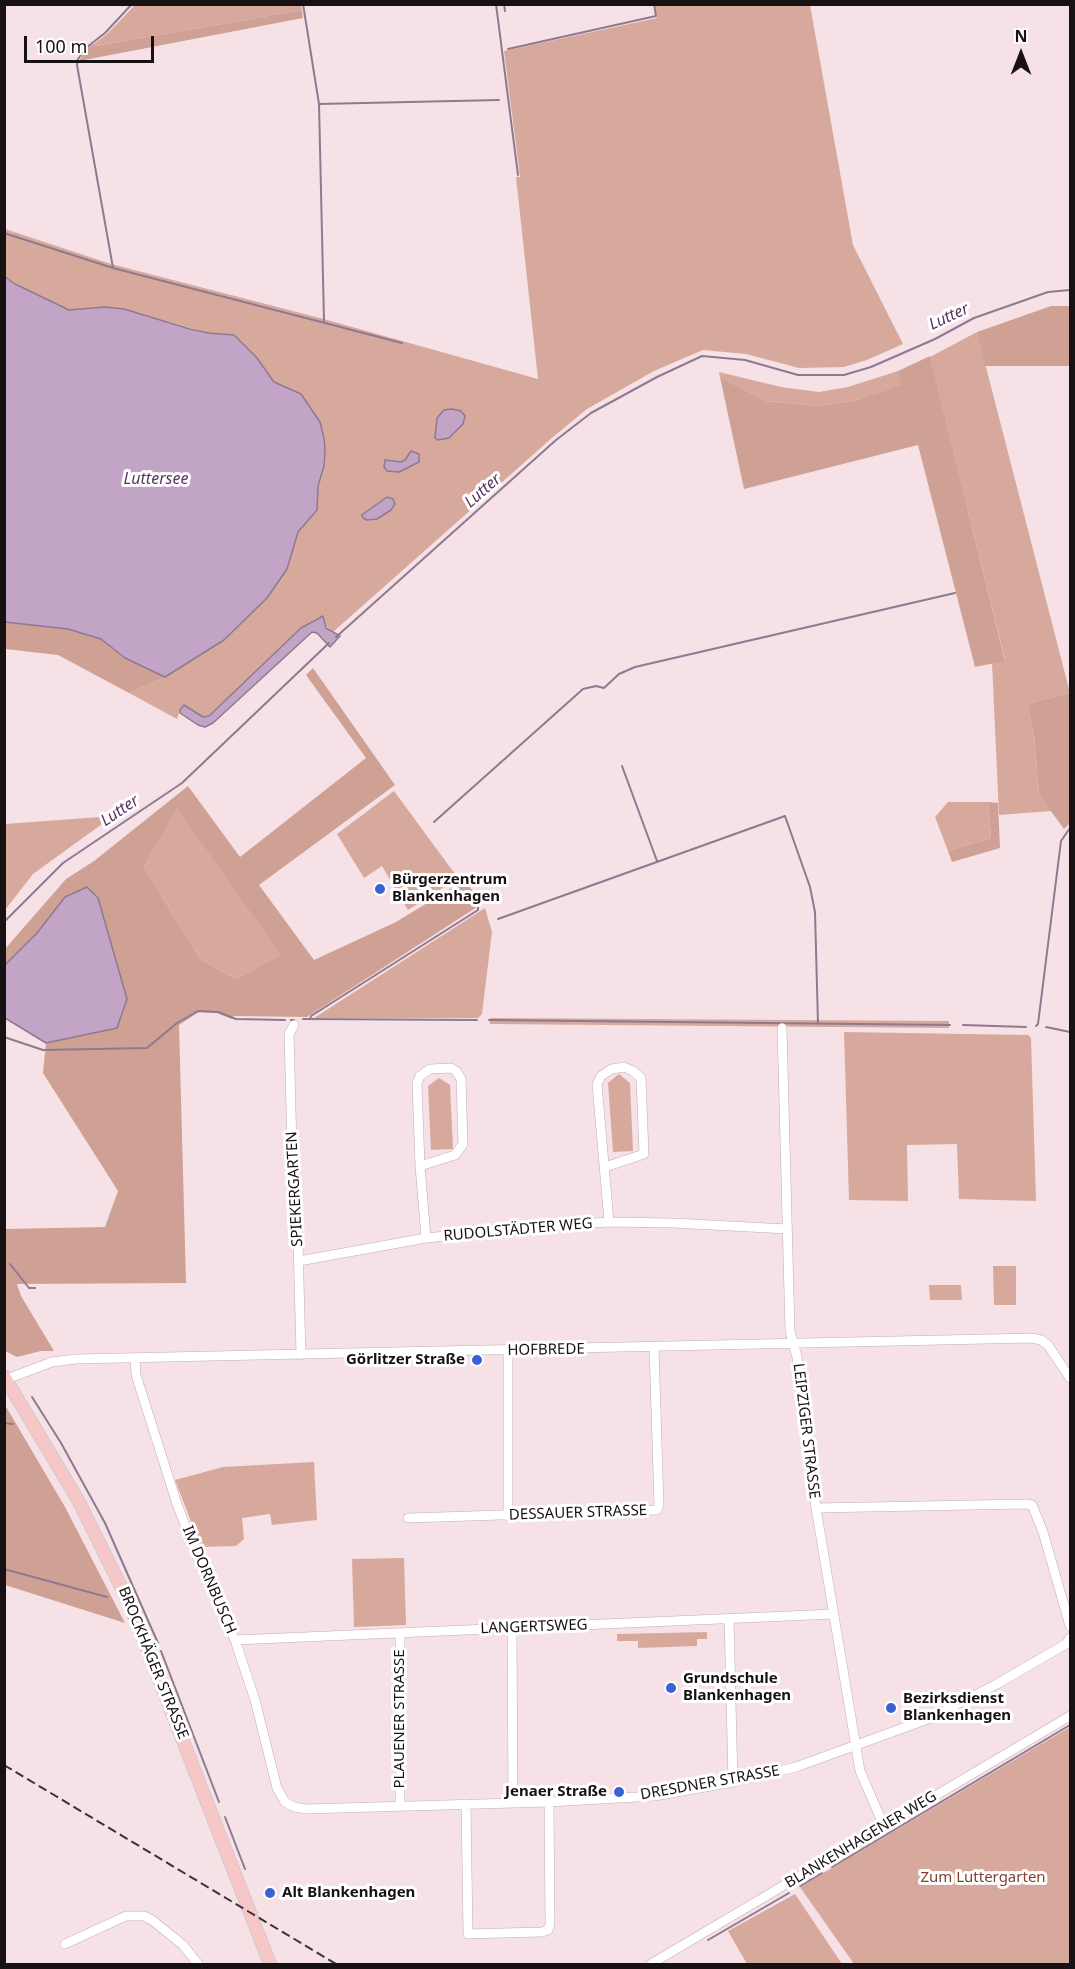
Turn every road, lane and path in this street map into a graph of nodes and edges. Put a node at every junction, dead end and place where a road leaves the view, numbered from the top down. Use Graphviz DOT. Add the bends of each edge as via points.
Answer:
graph roads {
  1 [pos="294,1025"];
  2 [pos="782,1028"];
  3 [pos="420,1167"];
  4 [pos="604,1167"];
  5 [pos="609,1222"];
  6 [pos="787,1229"];
  7 [pos="426,1238"];
  8 [pos="299,1261"];
  9 [pos="793,1343"];
  10 [pos="654,1348"];
  11 [pos="508,1351"];
  12 [pos="301,1355"];
  13 [pos="135,1358"];
  14 [pos="5,1378"];
  15 [pos="1071,1378"];
  16 [pos="816,1508"];
  17 [pos="508,1516"];
  18 [pos="408,1518"];
  19 [pos="834,1614"];
  20 [pos="729,1618"];
  21 [pos="1071,1626"];
  22 [pos="512,1628"];
  23 [pos="400,1632"];
  24 [pos="1071,1638"];
  25 [pos="235,1640"];
  26 [pos="1071,1716"];
  27 [pos="856,1746"];
  28 [pos="733,1782"];
  29 [pos="285,1802"];
  30 [pos="549,1802"];
  31 [pos="513,1803"];
  32 [pos="466,1804"];
  33 [pos="400,1805"];
  34 [pos="884,1826"];
  35 [pos="65,1944"];
  36 [pos="198,1965"];
  37 [pos="270,1965"];
  38 [pos="651,1965"];
  1 -- 8 [label="street, SPIEKERGARTEN" via="289,1034"];
  2 -- 6 [label="street, LEIPZIGER STRASSE"];
  3 -- 3 [label="street, RUDOLSTÄDTER WEG" via="455,1155 463,1144 461,1079 451,1068 430,1069 417,1083"];
  3 -- 7 [label="street, RUDOLSTÄDTER WEG"];
  4 -- 4 [label="street, RUDOLSTÄDTER WEG" via="644,1154 641,1078 624,1067 612,1069 597,1083"];
  4 -- 5 [label="street, RUDOLSTÄDTER WEG"];
  5 -- 6 [label="street, RUDOLSTÄDTER WEG"];
  5 -- 7 [label="street, RUDOLSTÄDTER WEG"];
  6 -- 9 [label="street, LEIPZIGER STRASSE" via="789,1331"];
  7 -- 8 [label="street, RUDOLSTÄDTER WEG"];
  8 -- 12 [label="street, SPIEKERGARTEN"];
  9 -- 10 [label="street, HOFBREDE"];
  9 -- 15 [label="street, HOFBREDE" via="1032,1338 1048,1345"];
  9 -- 16 [label="street, LEIPZIGER STRASSE"];
  10 -- 11 [label="street, HOFBREDE"];
  10 -- 17 [label="street, DESSAUER STRASSE" via="657,1510"];
  11 -- 12 [label="street, HOFBREDE"];
  11 -- 17 [label="street"];
  12 -- 13 [label="street, HOFBREDE"];
  13 -- 14 [label="street, HOFBREDE" via="52,1362"];
  13 -- 25 [label="street, IM DORNBUSCH" via="136,1375 174,1496"];
  14 -- 37 [label="main road, BROCKHÄGER STRASSE" via="78,1500 130,1605"];
  16 -- 19 [label="street, LEIPZIGER STRASSE"];
  16 -- 21 [label="street" via="1032,1505"];
  17 -- 18 [label="street, DESSAUER STRASSE"];
  19 -- 20 [label="street, LANGERTSWEG"];
  19 -- 27 [label="street, LEIPZIGER STRASSE"];
  20 -- 22 [label="street, LANGERTSWEG"];
  20 -- 28 [label="street"];
  22 -- 23 [label="street, LANGERTSWEG"];
  22 -- 31 [label="street"];
  23 -- 25 [label="street, LANGERTSWEG"];
  23 -- 33 [label="street, PLAUENER STRASSE"];
  24 -- 27 [label="street, DRESDNER STRASSE" via="953,1708"];
  25 -- 29 [label="street, IM DORNBUSCH" via="277,1788"];
  26 -- 34 [label="street, BLANKENHAGENER WEG"];
  27 -- 28 [label="street, DRESDNER STRASSE" via="796,1767"];
  27 -- 34 [label="street, LEIPZIGER STRASSE" via="860,1771"];
  28 -- 30 [label="street, DRESDNER STRASSE" via="654,1796"];
  29 -- 33 [label="street, DRESDNER STRASSE" via="306,1809"];
  30 -- 31 [label="street, DRESDNER STRASSE"];
  30 -- 32 [label="street" via="548,1930 468,1934"];
  31 -- 32 [label="street, DRESDNER STRASSE"];
  32 -- 33 [label="street, DRESDNER STRASSE"];
  34 -- 38 [label="street, BLANKENHAGENER WEG"];
  35 -- 36 [label="street" via="126,1916 144,1916 183,1945"];
}
